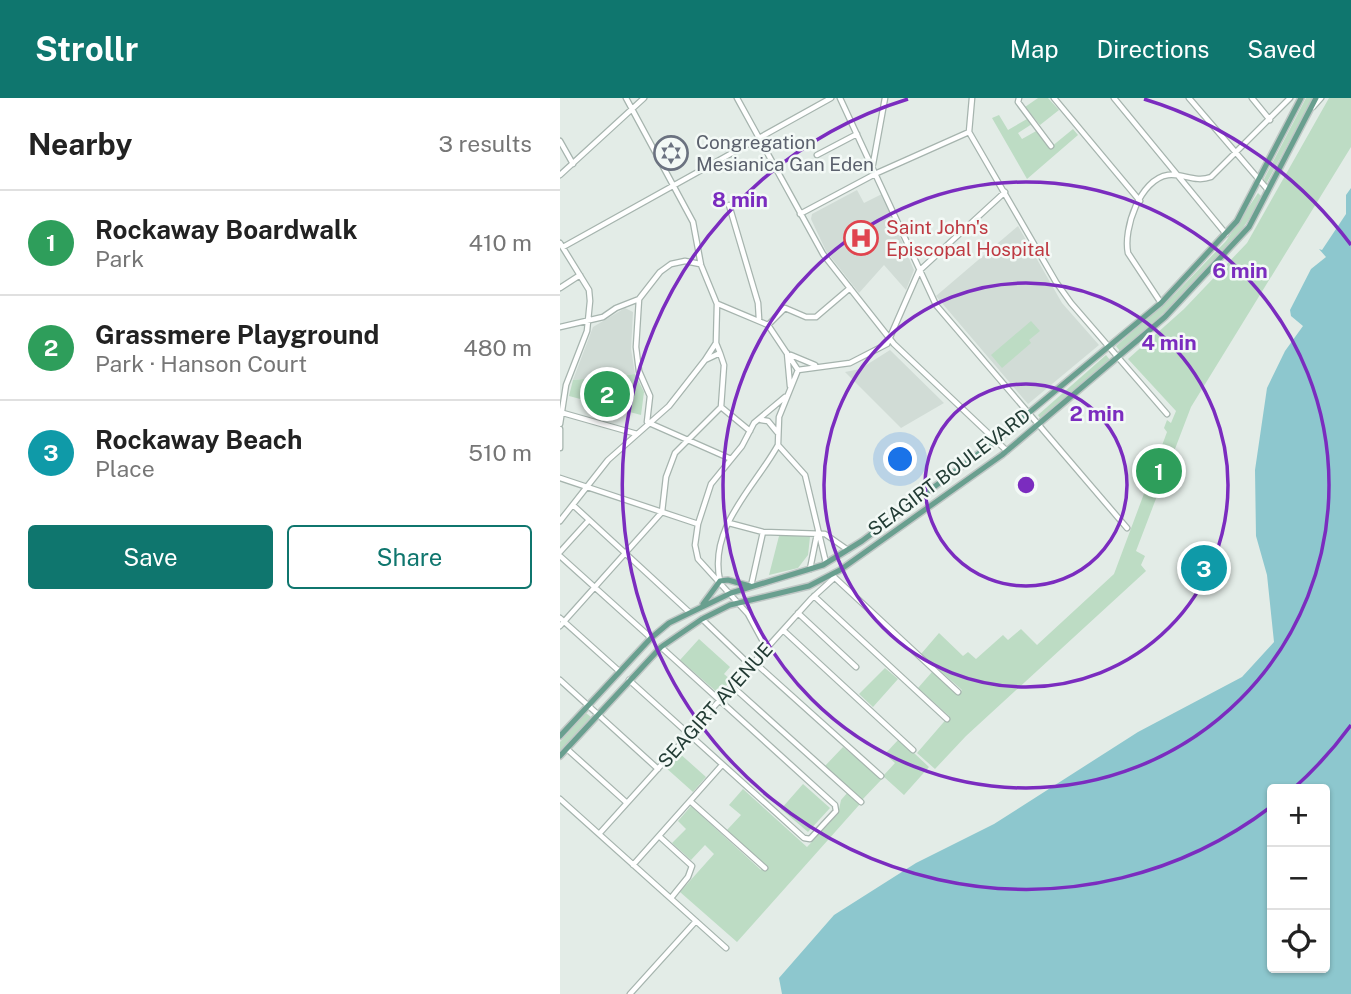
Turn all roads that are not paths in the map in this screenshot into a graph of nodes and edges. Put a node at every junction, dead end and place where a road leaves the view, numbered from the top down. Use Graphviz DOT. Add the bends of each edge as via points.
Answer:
graph roads {
  1 [pos="626,98"];
  2 [pos="644,98"];
  3 [pos="737,98"];
  4 [pos="831,98"];
  5 [pos="840,98"];
  6 [pos="885,98"];
  7 [pos="972,98"];
  8 [pos="1019,98"];
  9 [pos="1054,98"];
  10 [pos="1114,98"];
  11 [pos="1189,98"];
  12 [pos="1252,98"];
  13 [pos="1290,98"];
  14 [pos="1301,98"];
  15 [pos="1319,98"];
  16 [pos="1283,106"];
  17 [pos="632,110"];
  18 [pos="1293,113"];
  19 [pos="1270,120"];
  20 [pos="969,132"];
  21 [pos="857,134"];
  22 [pos="759,139"];
  23 [pos="560,141"];
  24 [pos="1051,146"];
  25 [pos="1237,154"];
  26 [pos="817,155"];
  27 [pos="573,165"];
  28 [pos="873,165"];
  29 [pos="877,173"];
  30 [pos="560,175"];
  31 [pos="1177,175"];
  32 [pos="1259,182"];
  33 [pos="674,186"];
  34 [pos="1269,191"];
  35 [pos="1005,192"];
  36 [pos="1140,201"];
  37 [pos="729,205"];
  38 [pos="800,214"];
  39 [pos="1226,234"];
  40 [pos="561,245"];
  41 [pos="701,265"];
  42 [pos="919,271"];
  43 [pos="580,275"];
  44 [pos="560,288"];
  45 [pos="850,288"];
  46 [pos="639,299"];
  47 [pos="1161,303"];
  48 [pos="717,304"];
  49 [pos="589,319"];
  50 [pos="759,319"];
  51 [pos="768,325"];
  52 [pos="560,327"];
  53 [pos="891,339"];
  54 [pos="716,343"];
  55 [pos="1108,348"];
  56 [pos="787,352"];
  57 [pos="720,353"];
  58 [pos="1117,357"];
  59 [pos="705,360"];
  60 [pos="819,366"];
  61 [pos="798,370"];
  62 [pos="790,387"];
  63 [pos="785,397"];
  64 [pos="562,399"];
  65 [pos="721,407"];
  66 [pos="562,413"];
  67 [pos="1029,414"];
  68 [pos="1167,414"];
  69 [pos="779,417"];
  70 [pos="760,419"];
  71 [pos="647,422"];
  72 [pos="1039,426"];
  73 [pos="560,427"];
  74 [pos="750,431"];
  75 [pos="777,432"];
  76 [pos="638,434"];
  77 [pos="688,439"];
  78 [pos="995,441"];
  79 [pos="778,445"];
  80 [pos="560,448"];
  81 [pos="1007,451"];
  82 [pos="731,459"];
  83 [pos="560,478"];
  84 [pos="589,488"];
  85 [pos="574,506"];
  86 [pos="662,512"];
  87 [pos="589,520"];
  88 [pos="560,521"];
  89 [pos="729,523"];
  90 [pos="698,524"];
  91 [pos="1127,528"];
  92 [pos="764,532"];
  93 [pos="817,533"];
  94 [pos="848,550"];
  95 [pos="626,553"];
  96 [pos="560,554"];
  97 [pos="826,563"];
  98 [pos="718,564"];
  99 [pos="703,566"];
  100 [pos="810,570"];
  101 [pos="833,577"];
  102 [pos="720,581"];
  103 [pos="750,586"];
  104 [pos="595,587"];
  105 [pos="731,593"];
  106 [pos="814,596"];
  107 [pos="738,602"];
  108 [pos="704,604"];
  109 [pos="688,611"];
  110 [pos="798,613"];
  111 [pos="702,619"];
  112 [pos="561,622"];
  113 [pos="783,630"];
  114 [pos="651,638"];
  115 [pos="661,647"];
  116 [pos="766,648"];
  117 [pos="752,663"];
  118 [pos="856,667"];
  119 [pos="619,671"];
  120 [pos="560,680"];
  121 [pos="629,680"];
  122 [pos="732,686"];
  123 [pos="958,692"];
  124 [pos="718,701"];
  125 [pos="588,705"];
  126 [pos="598,714"];
  127 [pos="947,719"];
  128 [pos="689,734"];
  129 [pos="560,736"];
  130 [pos="567,749"];
  131 [pos="913,750"];
  132 [pos="560,756"];
  133 [pos="722,765"];
  134 [pos="658,769"];
  135 [pos="881,776"];
  136 [pos="560,799"];
  137 [pos="690,801"];
  138 [pos="861,802"];
  139 [pos="627,803"];
  140 [pos="599,834"];
  141 [pos="659,836"];
  142 [pos="633,865"];
  143 [pos="765,868"];
  144 [pos="671,898"];
  145 [pos="696,921"];
  146 [pos="726,947"];
  147 [pos="632,994"];
  1 -- 17 [label="street"];
  2 -- 17 [label="street"];
  3 -- 22 [label="street"];
  4 -- 22 [label="street"];
  5 -- 21 [label="street"];
  6 -- 28 [label="street"];
  7 -- 20 [label="street"];
  8 -- 24 [label="street"];
  9 -- 36 [label="street"];
  10 -- 31 [label="street"];
  11 -- 25 [label="street"];
  12 -- 19 [label="street"];
  13 -- 16 [label="street"];
  14 -- 18 [label="main road, SEAGIRT BOULEVARD"];
  15 -- 34 [label="main road, SEAGIRT BOULEVARD"];
  16 -- 18 [label="street"];
  16 -- 19 [label="street"];
  17 -- 27 [label="street"];
  17 -- 33 [label="street"];
  18 -- 32 [label="main road, SEAGIRT BOULEVARD"];
  19 -- 25 [label="street"];
  20 -- 29 [label="street"];
  20 -- 35 [label="street"];
  21 -- 26 [label="street"];
  21 -- 28 [label="street"];
  22 -- 33 [label="street"];
  22 -- 38 [label="street"];
  23 -- 27 [label="street"];
  25 -- 31 [label="street" via="1204,179"];
  25 -- 32 [label="street"];
  27 -- 30 [label="street"];
  28 -- 29 [label="street"];
  29 -- 38 [label="street"];
  29 -- 42 [label="street"];
  31 -- 36 [label="street" via="1153,182"];
  31 -- 39 [label="street"];
  32 -- 34 [label="street"];
  32 -- 39 [label="main road, SEAGIRT BOULEVARD"];
  33 -- 40 [label="street"];
  33 -- 41 [label="street" via="693,222"];
  34 -- 58 [label="main road, SEAGIRT BOULEVARD" via="1249,227 1220,261 1166,317"];
  35 -- 42 [label="street"];
  35 -- 55 [label="street" via="1056,282"];
  36 -- 47 [label="street" via="1127,237 1128,253"];
  37 -- 50 [label="street"];
  38 -- 45 [label="street" via="818,247"];
  39 -- 47 [label="main road, SEAGIRT BOULEVARD"];
  40 -- 43 [label="street"];
  41 -- 46 [label="street" via="671,264"];
  41 -- 48 [label="street"];
  42 -- 53 [label="street"];
  42 -- 67 [label="street" via="936,305"];
  43 -- 44 [label="street"];
  43 -- 49 [label="street" via="589,290"];
  45 -- 51 [label="street" via="816,317 786,308"];
  45 -- 53 [label="street"];
  46 -- 49 [label="street"];
  46 -- 71 [label="street" via="636,347 650,397"];
  47 -- 55 [label="main road, SEAGIRT BOULEVARD"];
  48 -- 50 [label="street"];
  48 -- 54 [label="street"];
  49 -- 52 [label="street"];
  49 -- 64 [label="street"];
  50 -- 51 [label="street"];
  51 -- 56 [label="street"];
  53 -- 60 [label="street" via="864,358"];
  53 -- 78 [label="street"];
  54 -- 57 [label="street"];
  54 -- 59 [label="street"];
  55 -- 58 [label="street"];
  55 -- 67 [label="main road, SEAGIRT BOULEVARD"];
  56 -- 60 [label="street"];
  56 -- 61 [label="street"];
  56 -- 62 [label="street"];
  57 -- 59 [label="street"];
  57 -- 65 [label="street"];
  58 -- 68 [label="street"];
  58 -- 72 [label="main road, SEAGIRT BOULEVARD"];
  59 -- 71 [label="street" via="669,406"];
  60 -- 61 [label="street"];
  61 -- 62 [label="street"];
  62 -- 63 [label="street"];
  63 -- 69 [label="street"];
  63 -- 70 [label="street"];
  64 -- 66 [label="street"];
  65 -- 74 [label="street"];
  65 -- 77 [label="street"];
  66 -- 73 [label="street"];
  66 -- 76 [label="street"];
  67 -- 72 [label="street"];
  67 -- 78 [label="main road, SEAGIRT BOULEVARD"];
  69 -- 70 [label="street"];
  69 -- 75 [label="street"];
  70 -- 74 [label="street"];
  70 -- 75 [label="street"];
  71 -- 76 [label="street"];
  71 -- 77 [label="street"];
  72 -- 81 [label="main road, SEAGIRT BOULEVARD"];
  72 -- 91 [label="street"];
  73 -- 80 [label="street"];
  74 -- 82 [label="street"];
  75 -- 79 [label="street"];
  76 -- 84 [label="street" via="608,460"];
  77 -- 82 [label="street"];
  77 -- 86 [label="street" via="670,464"];
  78 -- 81 [label="street"];
  78 -- 94 [label="main road, SEAGIRT BOULEVARD"];
  79 -- 89 [label="street" via="740,498"];
  79 -- 93 [label="street" via="805,475"];
  81 -- 101 [label="main road, SEAGIRT BOULEVARD"];
  82 -- 90 [label="street" via="710,484"];
  83 -- 84 [label="street"];
  84 -- 85 [label="street"];
  84 -- 86 [label="street"];
  85 -- 87 [label="street"];
  85 -- 88 [label="street"];
  86 -- 90 [label="street"];
  86 -- 95 [label="street"];
  87 -- 95 [label="street"];
  87 -- 96 [label="street"];
  89 -- 92 [label="street"];
  89 -- 98 [label="street"];
  90 -- 99 [label="street" via="695,550"];
  92 -- 93 [label="street"];
  92 -- 103 [label="street"];
  93 -- 94 [label="street"];
  93 -- 97 [label="street"];
  93 -- 100 [label="street"];
  94 -- 97 [label="main road, SEAGIRT BOULEVARD"];
  95 -- 104 [label="street"];
  95 -- 109 [label="street"];
  96 -- 104 [label="street"];
  97 -- 100 [label="main road, SEAGIRT BOULEVARD"];
  98 -- 99 [label="street"];
  98 -- 102 [label="street"];
  99 -- 102 [label="street"];
  100 -- 103 [label="main road, SEAGIRT BOULEVARD"];
  101 -- 106 [label="street, SEAGIRT AVENUE"];
  101 -- 107 [label="main road, SEAGIRT BOULEVARD" via="790,592"];
  101 -- 123 [label="street"];
  102 -- 103 [label="main road"];
  102 -- 105 [label="street"];
  102 -- 108 [label="main road"];
  103 -- 105 [label="main road, SEAGIRT BOULEVARD"];
  104 -- 112 [label="street"];
  104 -- 114 [label="street"];
  105 -- 107 [label="street"];
  105 -- 108 [label="main road, SEAGIRT BOULEVARD"];
  106 -- 110 [label="street, SEAGIRT AVENUE"];
  106 -- 127 [label="street"];
  107 -- 111 [label="main road, SEAGIRT BOULEVARD"];
  107 -- 116 [label="street"];
  108 -- 109 [label="main road, SEAGIRT BOULEVARD"];
  109 -- 114 [label="main road, SEAGIRT BOULEVARD"];
  110 -- 113 [label="street, SEAGIRT AVENUE"];
  110 -- 118 [label="street"];
  111 -- 115 [label="main road, SEAGIRT BOULEVARD"];
  111 -- 117 [label="street"];
  112 -- 119 [label="street"];
  113 -- 116 [label="street, SEAGIRT AVENUE"];
  113 -- 131 [label="street"];
  114 -- 119 [label="main road, SEAGIRT BOULEVARD"];
  115 -- 121 [label="main road, SEAGIRT BOULEVARD"];
  115 -- 124 [label="street"];
  116 -- 117 [label="street, SEAGIRT AVENUE"];
  117 -- 122 [label="street, SEAGIRT AVENUE"];
  117 -- 135 [label="street"];
  119 -- 125 [label="main road, SEAGIRT BOULEVARD"];
  120 -- 125 [label="street"];
  121 -- 126 [label="main road, SEAGIRT BOULEVARD"];
  121 -- 128 [label="street"];
  122 -- 124 [label="street, SEAGIRT AVENUE"];
  122 -- 138 [label="street"];
  124 -- 128 [label="street, SEAGIRT AVENUE"];
  124 -- 133 [label="street" via="835,805 835,811 810,839 804,838"];
  125 -- 126 [label="street"];
  125 -- 129 [label="main road, SEAGIRT BOULEVARD"];
  126 -- 130 [label="main road, SEAGIRT BOULEVARD"];
  126 -- 134 [label="street"];
  128 -- 133 [label="street"];
  128 -- 134 [label="street, SEAGIRT AVENUE"];
  130 -- 132 [label="main road, SEAGIRT BOULEVARD"];
  130 -- 139 [label="street"];
  133 -- 137 [label="street"];
  134 -- 139 [label="street, SEAGIRT AVENUE"];
  136 -- 140 [label="street"];
  137 -- 141 [label="street"];
  137 -- 143 [label="street"];
  139 -- 140 [label="street, SEAGIRT AVENUE"];
  140 -- 142 [label="street"];
  141 -- 142 [label="street"];
  141 -- 144 [label="street" via="692,866"];
  142 -- 144 [label="street"];
  144 -- 145 [label="street"];
  145 -- 146 [label="street"];
  145 -- 147 [label="street"];
}
